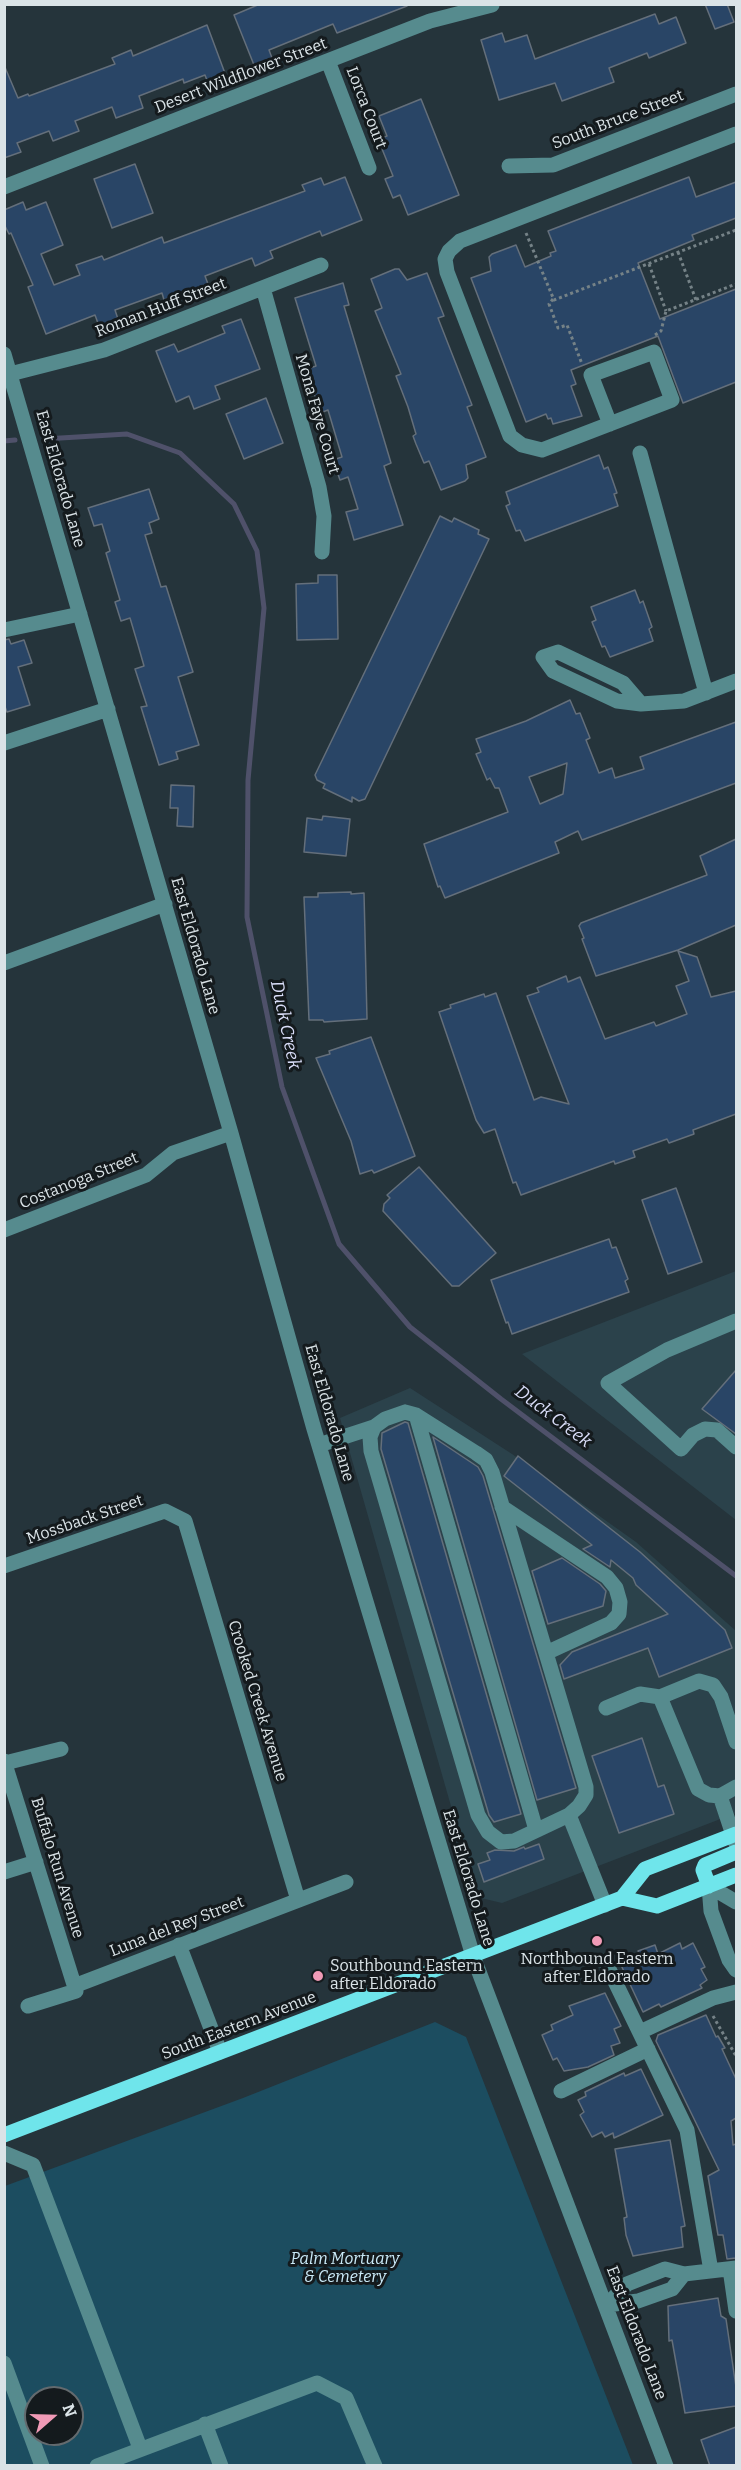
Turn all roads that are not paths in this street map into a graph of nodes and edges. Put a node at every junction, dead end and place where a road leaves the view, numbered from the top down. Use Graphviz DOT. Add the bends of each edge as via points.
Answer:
graph roads {
  1 [pos="492,5"];
  2 [pos="328,61"];
  3 [pos="736,94"];
  4 [pos="736,134"];
  5 [pos="509,166"];
  6 [pos="369,168"];
  7 [pos="4,187"];
  8 [pos="321,265"];
  9 [pos="263,288"];
  10 [pos="4,354"];
  11 [pos="10,374"];
  12 [pos="610,424"];
  13 [pos="640,453"];
  14 [pos="322,552"];
  15 [pos="80,614"];
  16 [pos="4,630"];
  17 [pos="736,681"];
  18 [pos="706,693"];
  19 [pos="640,704"];
  20 [pos="108,709"];
  21 [pos="4,743"];
  22 [pos="165,904"];
  23 [pos="4,963"];
  24 [pos="231,1133"];
  25 [pos="4,1230"];
  26 [pos="736,1321"];
  27 [pos="416,1415"];
  28 [pos="374,1427"];
  29 [pos="319,1445"];
  30 [pos="736,1447"];
  31 [pos="502,1507"];
  32 [pos="177,1515"];
  33 [pos="4,1566"];
  34 [pos="546,1653"];
  35 [pos="660,1696"];
  36 [pos="606,1708"];
  37 [pos="736,1742"];
  38 [pos="61,1749"];
  39 [pos="5,1762"];
  40 [pos="736,1787"];
  41 [pos="720,1796"];
  42 [pos="569,1815"];
  43 [pos="536,1830"];
  44 [pos="735,1838"];
  45 [pos="736,1852"];
  46 [pos="36,1862"];
  47 [pos="4,1872"];
  48 [pos="736,1875"];
  49 [pos="346,1882"];
  50 [pos="709,1886"];
  51 [pos="622,1898"];
  52 [pos="298,1900"];
  53 [pos="736,1902"];
  54 [pos="605,1905"];
  55 [pos="179,1946"];
  56 [pos="473,1956"];
  57 [pos="605,1960"];
  58 [pos="736,1970"];
  59 [pos="74,1986"];
  60 [pos="736,1992"];
  61 [pos="28,2006"];
  62 [pos="640,2032"];
  63 [pos="648,2049"];
  64 [pos="220,2052"];
  65 [pos="561,2091"];
  66 [pos="4,2135"];
  67 [pos="4,2153"];
  68 [pos="733,2268"];
  69 [pos="711,2271"];
  70 [pos="684,2274"];
  71 [pos="607,2305"];
  72 [pos="736,2311"];
  73 [pos="4,2363"];
  74 [pos="9,2388"];
  75 [pos="205,2424"];
  76 [pos="140,2448"];
  77 [pos="42,2466"];
  78 [pos="96,2466"];
  79 [pos="221,2466"];
  80 [pos="375,2466"];
  81 [pos="666,2466"];
  1 -- 2 [label="street, Desert Wildflower Street" via="430,21"];
  2 -- 6 [label="street, Lorca Court"];
  2 -- 7 [label="street, Desert Wildflower Street"];
  3 -- 5 [label="street, South Bruce Street" via="553,165"];
  4 -- 12 [label="street" via="460,241 445,258 510,436 522,445 542,450"];
  8 -- 9 [label="street, Roman Huff Street"];
  9 -- 11 [label="street, Roman Huff Street" via="104,350"];
  9 -- 14 [label="street, Mona Faye Court" via="319,488 324,516"];
  10 -- 11 [label="street, East Eldorado Lane"];
  11 -- 15 [label="street, East Eldorado Lane"];
  12 -- 12 [label="street" via="672,400 654,352 591,375"];
  13 -- 18 [label="street"];
  15 -- 16 [label="street"];
  15 -- 20 [label="street, East Eldorado Lane"];
  17 -- 18 [label="street"];
  18 -- 19 [label="street" via="684,701"];
  19 -- 19 [label="street" via="623,683 558,652 543,657 552,670 617,701"];
  20 -- 21 [label="street"];
  20 -- 22 [label="street, East Eldorado Lane"];
  22 -- 23 [label="street"];
  22 -- 24 [label="street, East Eldorado Lane"];
  24 -- 25 [label="street, Costanoga Street" via="173,1153 146,1175"];
  24 -- 29 [label="street, East Eldorado Lane"];
  26 -- 30 [label="street" via="667,1350 608,1383 681,1449 693,1435 705,1429 717,1430"];
  27 -- 28 [label="street" via="405,1412"];
  27 -- 31 [label="street" via="486,1460"];
  27 -- 43 [label="street"];
  28 -- 29 [label="street"];
  28 -- 43 [label="street" via="371,1451 478,1815 488,1832 501,1842 514,1841"];
  29 -- 56 [label="street, East Eldorado Lane"];
  31 -- 34 [label="street"];
  31 -- 34 [label="street" via="607,1577 616,1588 619,1614 611,1623"];
  32 -- 33 [label="street, Mossback Street" via="165,1511"];
  32 -- 52 [label="street, Crooked Creek Avenue" via="185,1521"];
  34 -- 42 [label="street" via="586,1787 586,1795"];
  35 -- 36 [label="street" via="640,1694"];
  35 -- 37 [label="street" via="699,1681 713,1685"];
  35 -- 41 [label="street" via="698,1789"];
  38 -- 39 [label="street"];
  39 -- 46 [label="street, Buffalo Run Avenue"];
  40 -- 41 [label="street"];
  41 -- 44 [label="street"];
  42 -- 43 [label="street"];
  42 -- 54 [label="street"];
  44 -- 51 [label="main road, South Eastern Avenue" via="645,1869"];
  45 -- 50 [label="main road" via="705,1865"];
  46 -- 47 [label="street"];
  46 -- 59 [label="street, Buffalo Run Avenue"];
  48 -- 50 [label="main road"];
  49 -- 52 [label="street, Luna del Rey Street"];
  50 -- 51 [label="main road" via="657,1906"];
  50 -- 53 [label="street"];
  50 -- 58 [label="street" via="711,1911"];
  51 -- 54 [label="main road, South Eastern Avenue"];
  52 -- 55 [label="street, Luna del Rey Street"];
  54 -- 56 [label="main road, South Eastern Avenue"];
  55 -- 59 [label="street, Luna del Rey Street"];
  55 -- 64 [label="street"];
  56 -- 64 [label="main road, South Eastern Avenue"];
  56 -- 71 [label="street, East Eldorado Lane"];
  57 -- 62 [label="street"];
  59 -- 61 [label="street, Luna del Rey Street" via="76,1991"];
  60 -- 62 [label="street"];
  62 -- 63 [label="street"];
  63 -- 65 [label="street"];
  63 -- 69 [label="street" via="687,2130"];
  64 -- 66 [label="main road, South Eastern Avenue"];
  67 -- 76 [label="street" via="33,2165"];
  68 -- 69 [label="street"];
  68 -- 72 [label="street"];
  69 -- 70 [label="street"];
  70 -- 71 [label="street" via="672,2289 638,2301"];
  70 -- 71 [label="street" via="665,2269 627,2284"];
  71 -- 81 [label="street, East Eldorado Lane"];
  73 -- 74 [label="street"];
  74 -- 77 [label="street"];
  75 -- 76 [label="street"];
  75 -- 79 [label="street"];
  75 -- 80 [label="street" via="316,2383 346,2398"];
  76 -- 78 [label="street"];
}
